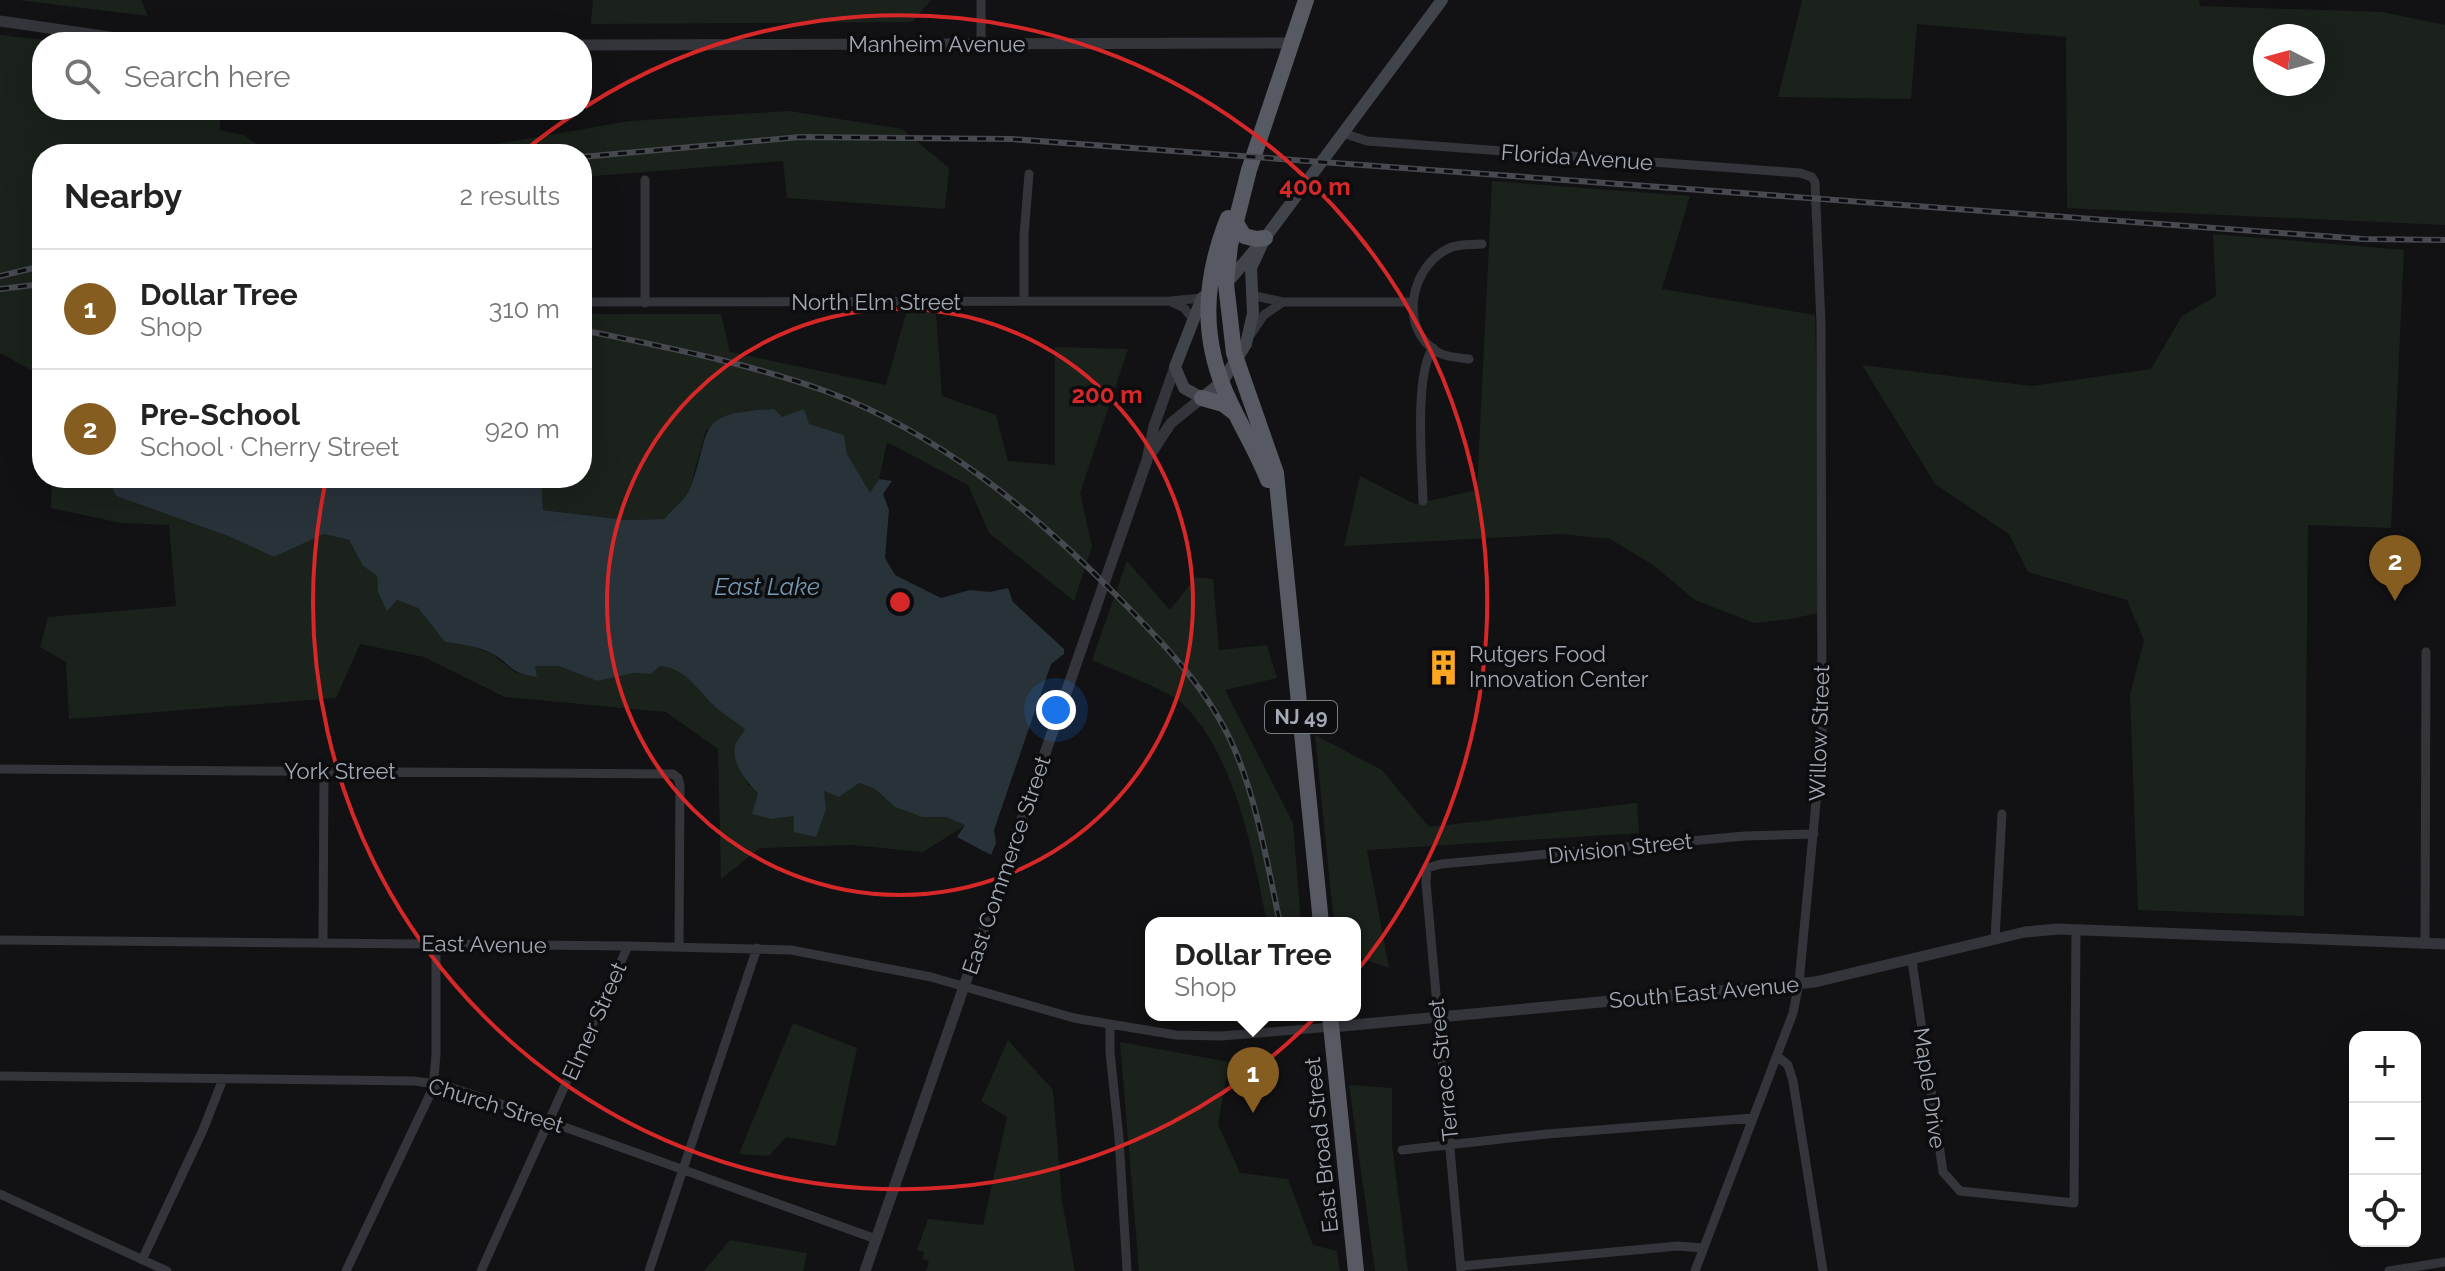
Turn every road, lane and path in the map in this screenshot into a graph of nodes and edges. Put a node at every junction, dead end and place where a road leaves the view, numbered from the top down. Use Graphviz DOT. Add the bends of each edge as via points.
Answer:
graph roads {
  1 [pos="981,0"];
  2 [pos="1306,0"];
  3 [pos="1442,0"];
  4 [pos="0,21"];
  5 [pos="75,32"];
  6 [pos="1291,43"];
  7 [pos="981,44"];
  8 [pos="592,45"];
  9 [pos="1343,133"];
  10 [pos="1249,170"];
  11 [pos="1029,174"];
  12 [pos="1812,177"];
  13 [pos="645,180"];
  14 [pos="1235,221"];
  15 [pos="1265,238"];
  16 [pos="1482,244"];
  17 [pos="1226,284"];
  18 [pos="1205,295"];
  19 [pos="1251,295"];
  20 [pos="1024,301"];
  21 [pos="1170,301"];
  22 [pos="592,302"];
  23 [pos="1283,302"];
  24 [pos="1413,302"];
  25 [pos="645,303"];
  26 [pos="1193,319"];
  27 [pos="1246,344"];
  28 [pos="1433,348"];
  29 [pos="1469,359"];
  30 [pos="1237,360"];
  31 [pos="1175,367"];
  32 [pos="1222,382"];
  33 [pos="1202,398"];
  34 [pos="1247,422"];
  35 [pos="1147,460"];
  36 [pos="1423,501"];
  37 [pos="2426,652"];
  38 [pos="0,769"];
  39 [pos="324,771"];
  40 [pos="2002,814"];
  41 [pos="1814,834"];
  42 [pos="1427,868"];
  43 [pos="1320,917"];
  44 [pos="2076,931"];
  45 [pos="1995,939"];
  46 [pos="0,940"];
  47 [pos="323,943"];
  48 [pos="436,944"];
  49 [pos="2425,944"];
  50 [pos="2445,944"];
  51 [pos="628,946"];
  52 [pos="679,946"];
  53 [pos="757,948"];
  54 [pos="1912,961"];
  55 [pos="1799,983"];
  56 [pos="964,986"];
  57 [pos="1437,1017"];
  58 [pos="1361,1020"];
  59 [pos="1331,1021"];
  60 [pos="1110,1024"];
  61 [pos="1777,1056"];
  62 [pos="0,1076"];
  63 [pos="223,1079"];
  64 [pos="433,1083"];
  65 [pos="1753,1118"];
  66 [pos="550,1121"];
  67 [pos="1450,1145"];
  68 [pos="1402,1150"];
  69 [pos="683,1170"];
  70 [pos="0,1194"];
  71 [pos="876,1239"];
  72 [pos="1703,1248"];
  73 [pos="142,1260"];
  74 [pos="2445,1262"];
  75 [pos="1461,1268"];
  76 [pos="167,1271"];
  77 [pos="346,1271"];
  78 [pos="481,1271"];
  79 [pos="649,1271"];
  80 [pos="865,1271"];
  81 [pos="1127,1271"];
  82 [pos="1356,1271"];
  83 [pos="1695,1271"];
  84 [pos="1823,1271"];
  85 [pos="2389,1271"];
  1 -- 7 [label="street"];
  2 -- 6 [label="highway, NJ 49"];
  3 -- 9 [label="main road"];
  4 -- 5 [label="street"];
  6 -- 7 [label="street, Manheim Avenue"];
  6 -- 10 [label="highway, NJ 49"];
  7 -- 8 [label="street, Manheim Avenue"];
  9 -- 12 [label="street, Florida Avenue" via="1367,141"];
  9 -- 15 [label="main road"];
  10 -- 14 [label="highway, NJ 49"];
  10 -- 18 [label="highway, NJ 49" via="1218,244"];
  11 -- 20 [label="street"];
  12 -- 41 [label="street, Willow Street" via="1817,197 1822,552 1822,739"];
  13 -- 25 [label="street"];
  14 -- 15 [label="highway" via="1244,236"];
  14 -- 17 [label="highway, NJ 49"];
  15 -- 17 [label="main road"];
  15 -- 19 [label="main road" via="1251,268"];
  16 -- 24 [label="street" via="1439,254 1418,278"];
  17 -- 18 [label="main road"];
  17 -- 19 [label="main road"];
  17 -- 30 [label="highway, NJ 49"];
  18 -- 21 [label="street, North Elm Street"];
  18 -- 26 [label="main road"];
  18 -- 32 [label="highway, NJ 49"];
  19 -- 23 [label="street"];
  19 -- 27 [label="main road" via="1253,319"];
  20 -- 21 [label="street, North Elm Street"];
  20 -- 25 [label="street, North Elm Street"];
  21 -- 26 [label="street"];
  22 -- 25 [label="street, North Elm Street"];
  23 -- 24 [label="street"];
  23 -- 27 [label="street" via="1260,319"];
  24 -- 28 [label="street" via="1422,334"];
  26 -- 31 [label="main road"];
  27 -- 30 [label="main road"];
  28 -- 29 [label="street"];
  28 -- 36 [label="street" via="1423,370"];
  30 -- 32 [label="main road"];
  30 -- 34 [label="highway, NJ 49"];
  31 -- 33 [label="main road" via="1184,388"];
  31 -- 35 [label="street, East Commerce Street"];
  32 -- 33 [label="main road"];
  32 -- 34 [label="highway, NJ 49"];
  33 -- 34 [label="highway" via="1223,404"];
  33 -- 35 [label="street" via="1171,423"];
  34 -- 43 [label="highway, NJ 49" via="1276,473"];
  35 -- 56 [label="street, East Commerce Street"];
  37 -- 49 [label="street"];
  38 -- 39 [label="street, York Street"];
  39 -- 47 [label="street"];
  39 -- 52 [label="street, York Street" via="673,774 678,778"];
  40 -- 45 [label="street"];
  41 -- 42 [label="street, Division Street" via="1745,836"];
  41 -- 55 [label="street, Willow Street"];
  42 -- 57 [label="street, Terrace Street"];
  44 -- 45 [label="street, South East Avenue"];
  44 -- 49 [label="street, South East Avenue"];
  44 -- 54 [label="street, Maple Drive" via="2074,1203 1960,1191 1943,1172"];
  45 -- 54 [label="street, South East Avenue"];
  46 -- 47 [label="street, East Avenue"];
  47 -- 48 [label="street, East Avenue"];
  48 -- 51 [label="street, East Avenue"];
  48 -- 64 [label="street"];
  49 -- 50 [label="street, South East Avenue"];
  51 -- 52 [label="street, East Avenue"];
  51 -- 66 [label="street, Elmer Street"];
  52 -- 53 [label="street, East Avenue"];
  53 -- 56 [label="street, East Avenue" via="896,968"];
  53 -- 69 [label="street"];
  54 -- 55 [label="street, South East Avenue"];
  55 -- 57 [label="street, South East Avenue"];
  55 -- 61 [label="street, Willow Street"];
  56 -- 60 [label="street, South East Avenue"];
  56 -- 71 [label="street, East Commerce Street"];
  57 -- 58 [label="street, South East Avenue"];
  57 -- 67 [label="street, Terrace Street"];
  59 -- 60 [label="street, South East Avenue" via="1198,1037"];
  59 -- 82 [label="highway, East Broad Street"];
  60 -- 81 [label="street"];
  61 -- 65 [label="street, Willow Street"];
  61 -- 84 [label="street" via="1788,1065 1793,1081"];
  62 -- 63 [label="street, Church Street"];
  63 -- 64 [label="street, Church Street"];
  63 -- 73 [label="street"];
  64 -- 66 [label="street, Church Street"];
  64 -- 77 [label="street"];
  65 -- 67 [label="street"];
  65 -- 72 [label="street, Willow Street"];
  66 -- 69 [label="street, Church Street"];
  66 -- 78 [label="street, Elmer Street"];
  67 -- 68 [label="street"];
  67 -- 75 [label="street, Terrace Street"];
  69 -- 71 [label="street, Church Street"];
  69 -- 79 [label="street"];
  70 -- 73 [label="street"];
  71 -- 80 [label="street, East Commerce Street"];
  72 -- 75 [label="street" via="1678,1246"];
  72 -- 83 [label="street, Willow Street"];
  73 -- 76 [label="street"];
  74 -- 85 [label="street"];
}
